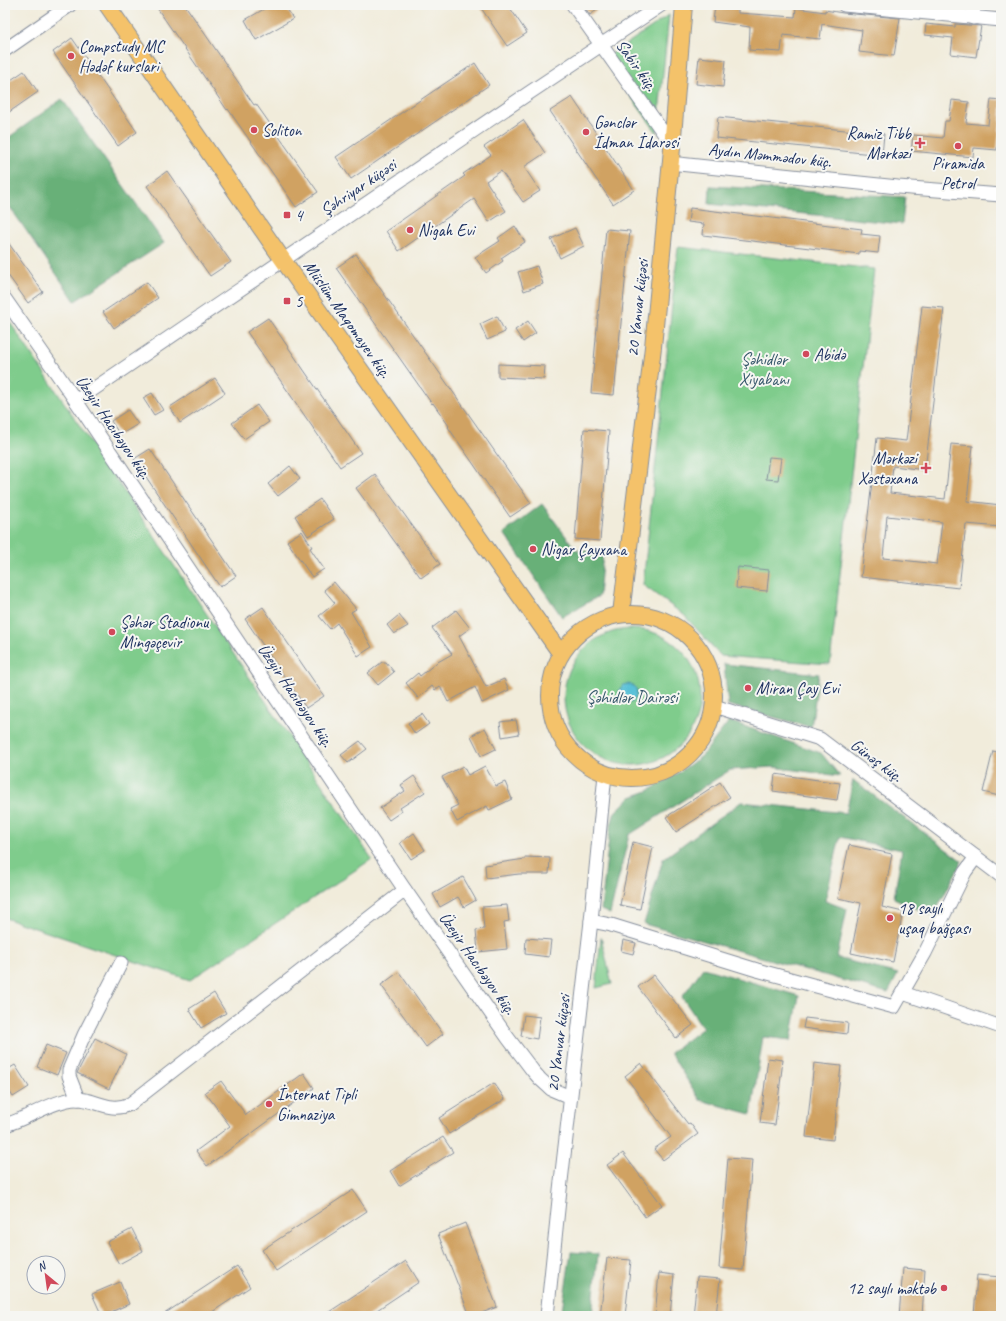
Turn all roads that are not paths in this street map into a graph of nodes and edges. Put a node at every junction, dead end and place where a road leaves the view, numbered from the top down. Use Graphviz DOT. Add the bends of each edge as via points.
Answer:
graph roads {
  1 [pos="70,5"];
  2 [pos="107,5"];
  3 [pos="573,5"];
  4 [pos="661,5"];
  5 [pos="684,5"];
  6 [pos="844,5"];
  7 [pos="974,5"];
  8 [pos="973,18"];
  9 [pos="1001,20"];
  10 [pos="602,44"];
  11 [pos="5,50"];
  12 [pos="672,145"];
  13 [pos="679,164"];
  14 [pos="1001,195"];
  15 [pos="283,260"];
  16 [pos="5,299"];
  17 [pos="76,401"];
  18 [pos="621,614"];
  19 [pos="561,654"];
  20 [pos="714,706"];
  21 [pos="605,774"];
  22 [pos="976,857"];
  23 [pos="1001,876"];
  24 [pos="406,890"];
  25 [pos="591,921"];
  26 [pos="121,963"];
  27 [pos="903,993"];
  28 [pos="1001,1026"];
  29 [pos="570,1097"];
  30 [pos="78,1099"];
  31 [pos="5,1125"];
  32 [pos="547,1316"];
  1 -- 11 [label="street"];
  2 -- 15 [label="main road, Müslüm Maqomayev küç."];
  3 -- 10 [label="street, Sabir küç."];
  4 -- 10 [label="street, Şəhriyar küçəsi"];
  5 -- 12 [label="main road, 20 Yanvar küçəsi"];
  6 -- 8 [label="street"];
  7 -- 8 [label="street"];
  8 -- 9 [label="street"];
  10 -- 12 [label="street, Sabir küç."];
  10 -- 15 [label="street, Şəhriyar küçəsi"];
  12 -- 18 [label="main road, 20 Yanvar küçəsi" via="653,347"];
  13 -- 14 [label="street, Aydın Məmmədov küç."];
  15 -- 17 [label="street, Şəhriyar küçəsi"];
  15 -- 19 [label="main road, Müslüm Maqomayev küç."];
  16 -- 17 [label="street, Üzeyir Hacıbəyov küç."];
  17 -- 24 [label="street, Üzeyir Hacıbəyov küç."];
  18 -- 19 [label="main road" via="606,617 580,631"];
  18 -- 20 [label="main road" via="636,613 663,619 686,633 704,654 713,679"];
  19 -- 21 [label="main road" via="550,684 554,722 566,745 577,757"];
  20 -- 21 [label="main road" via="706,733 694,750 673,767 637,778"];
  20 -- 22 [label="street, Günəş küç." via="820,739"];
  21 -- 25 [label="street, 20 Yanvar küçəsi"];
  22 -- 23 [label="street, Günəş küç."];
  22 -- 27 [label="street" via="965,872"];
  24 -- 29 [label="street, Üzeyir Hacıbəyov küç." via="533,1072 551,1089"];
  24 -- 30 [label="street" via="130,1104 117,1108"];
  25 -- 27 [label="street" via="894,1007"];
  25 -- 29 [label="street, 20 Yanvar küçəsi"];
  26 -- 30 [label="street" via="69,1070"];
  27 -- 28 [label="street"];
  29 -- 32 [label="street, 20 Yanvar küçəsi"];
  30 -- 31 [label="street" via="61,1101"];
}
